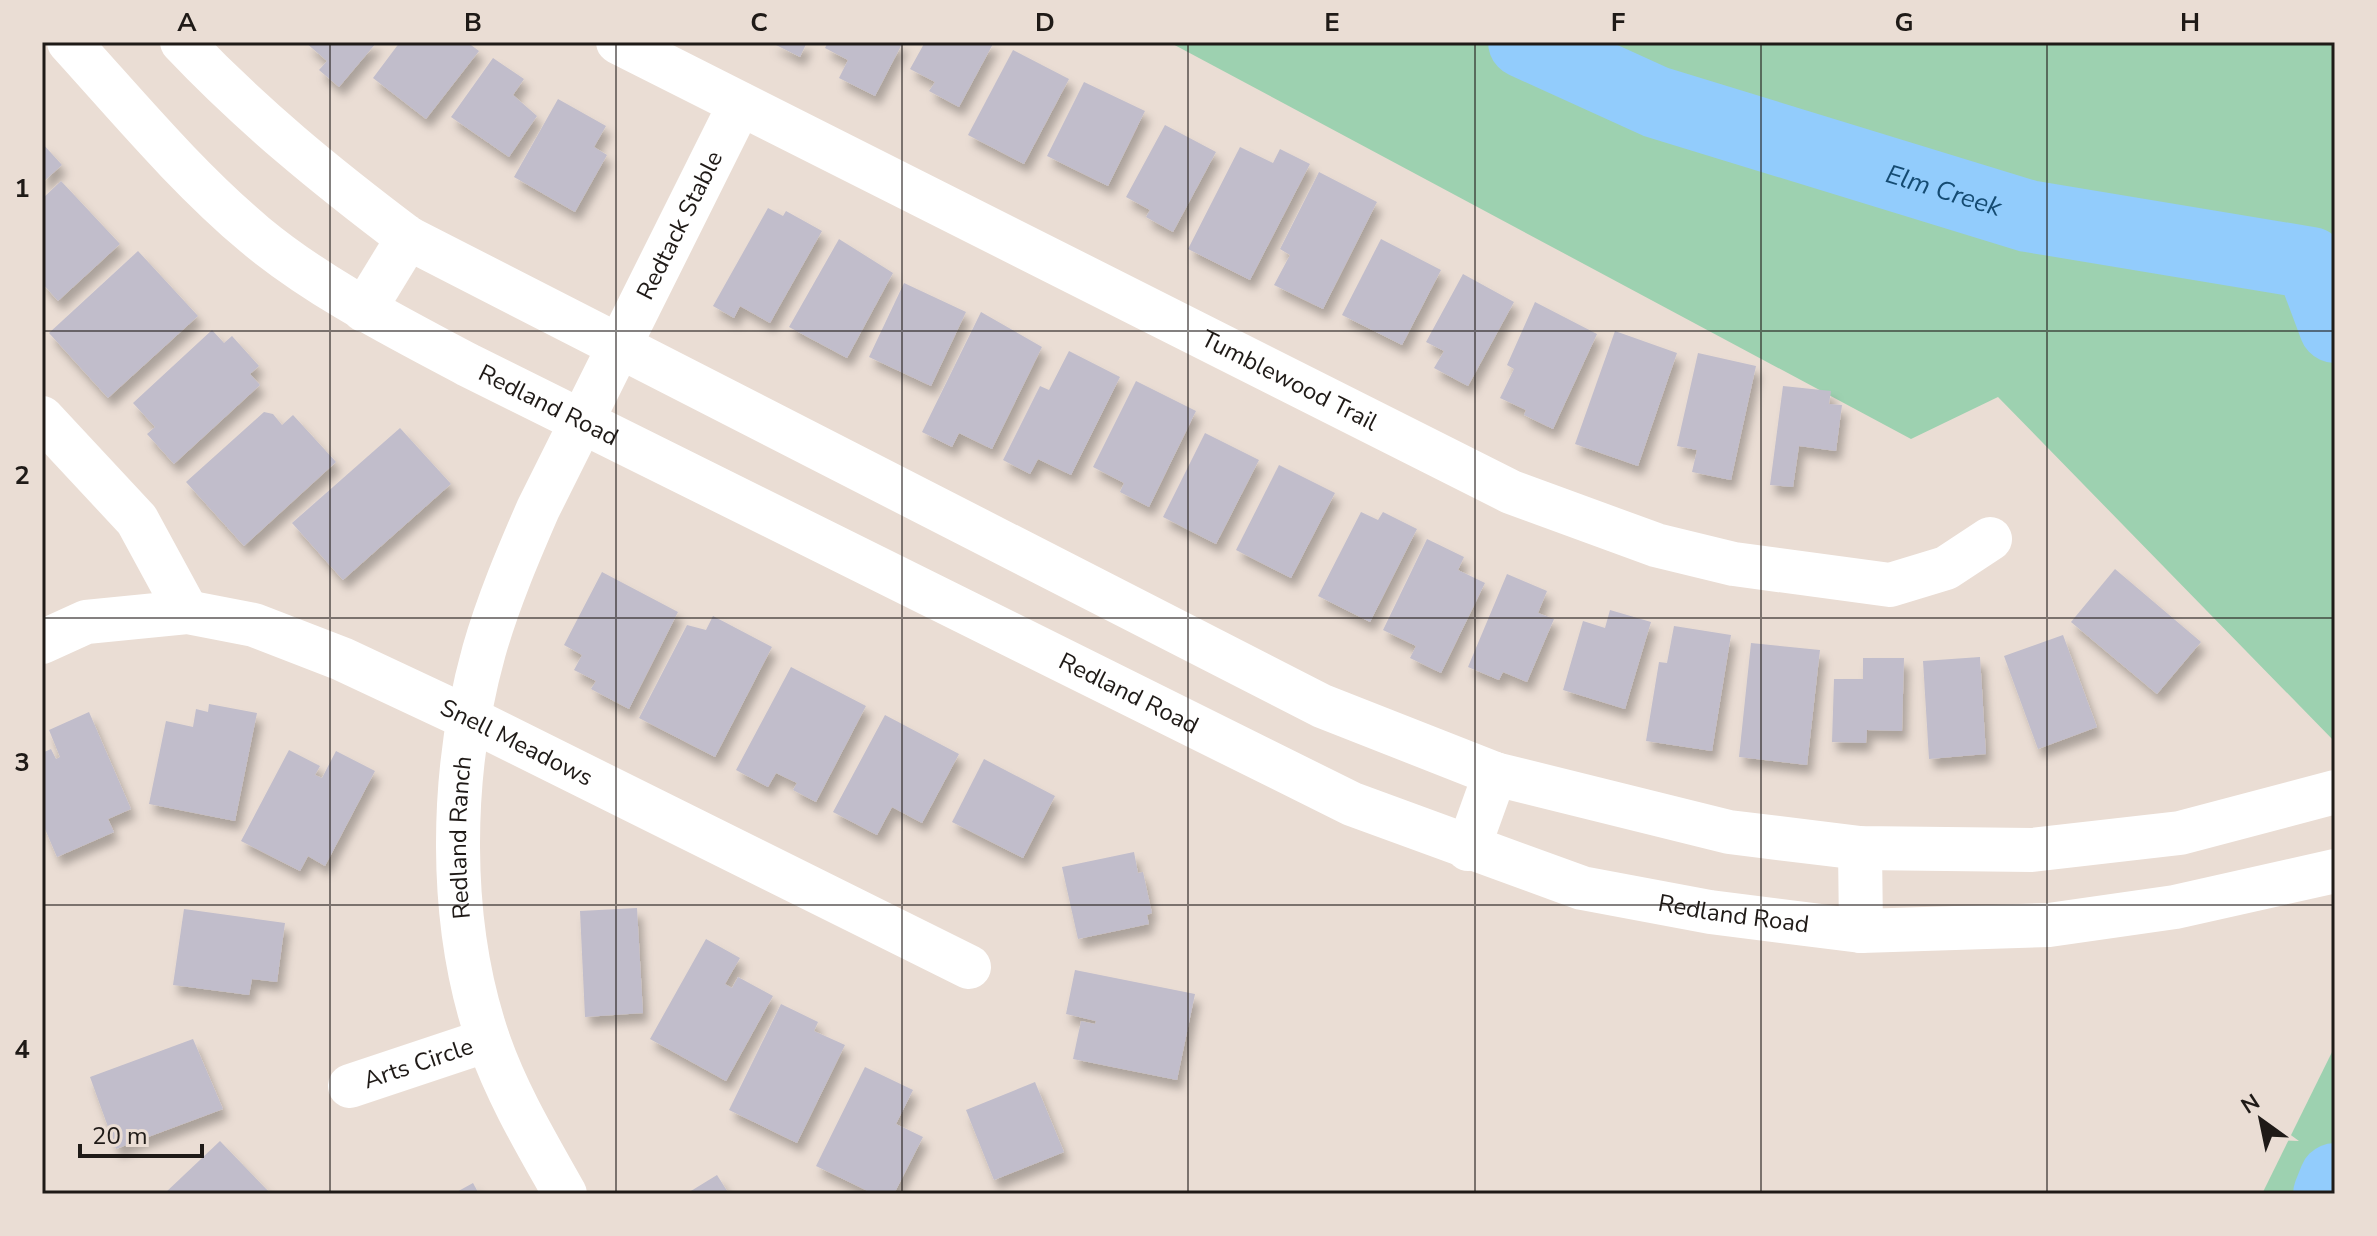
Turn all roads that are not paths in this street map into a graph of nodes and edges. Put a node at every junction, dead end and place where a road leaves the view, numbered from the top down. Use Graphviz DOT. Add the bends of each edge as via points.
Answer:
graph roads {
  1 [pos="69,42"];
  2 [pos="182,42"];
  3 [pos="618,42"];
  4 [pos="740,104"];
  5 [pos="408,238"];
  6 [pos="364,310"];
  7 [pos="618,348"];
  8 [pos="42,418"];
  9 [pos="583,420"];
  10 [pos="1990,539"];
  11 [pos="187,612"];
  12 [pos="42,642"];
  13 [pos="470,719"];
  14 [pos="1495,774"];
  15 [pos="2335,792"];
  16 [pos="1860,848"];
  17 [pos="1468,849"];
  18 [pos="2335,871"];
  19 [pos="1861,931"];
  20 [pos="969,967"];
  21 [pos="488,1040"];
  22 [pos="350,1086"];
  23 [pos="565,1194"];
  1 -- 6 [label="main road, Redland Road" via="256,236"];
  2 -- 5 [label="main road" via="301,158"];
  3 -- 4 [label="main road, Tumblewood Trail"];
  4 -- 7 [label="main road, Redtack Stable"];
  4 -- 10 [label="main road, Tumblewood Trail" via="1511,492 1656,545 1734,564 1890,585 1946,568"];
  5 -- 6 [label="main road"];
  5 -- 7 [label="main road"];
  6 -- 9 [label="main road, Redland Road"];
  7 -- 9 [label="main road, Redland Ranch"];
  7 -- 14 [label="main road" via="1322,706"];
  8 -- 11 [label="main road" via="137,520"];
  9 -- 13 [label="main road, Redland Ranch" via="510,575 484,652"];
  9 -- 17 [label="main road, Redland Road" via="1352,804"];
  11 -- 12 [label="main road, Snell Meadows" via="86,622"];
  11 -- 13 [label="main road, Snell Meadows" via="254,625"];
  13 -- 20 [label="main road, Snell Meadows"];
  13 -- 21 [label="main road, Redland Ranch" via="459,814 460,887 469,959"];
  14 -- 16 [label="main road" via="1729,832"];
  14 -- 17 [label="main road"];
  15 -- 16 [label="main road" via="2180,833 2032,850"];
  16 -- 19 [label="main road"];
  17 -- 19 [label="main road, Redland Road" via="1582,888 1710,912"];
  18 -- 19 [label="main road, Redland Road" via="2175,907 2049,925"];
  21 -- 22 [label="main road, Arts Circle"];
  21 -- 23 [label="main road, Redland Ranch" via="515,1107"];
}
